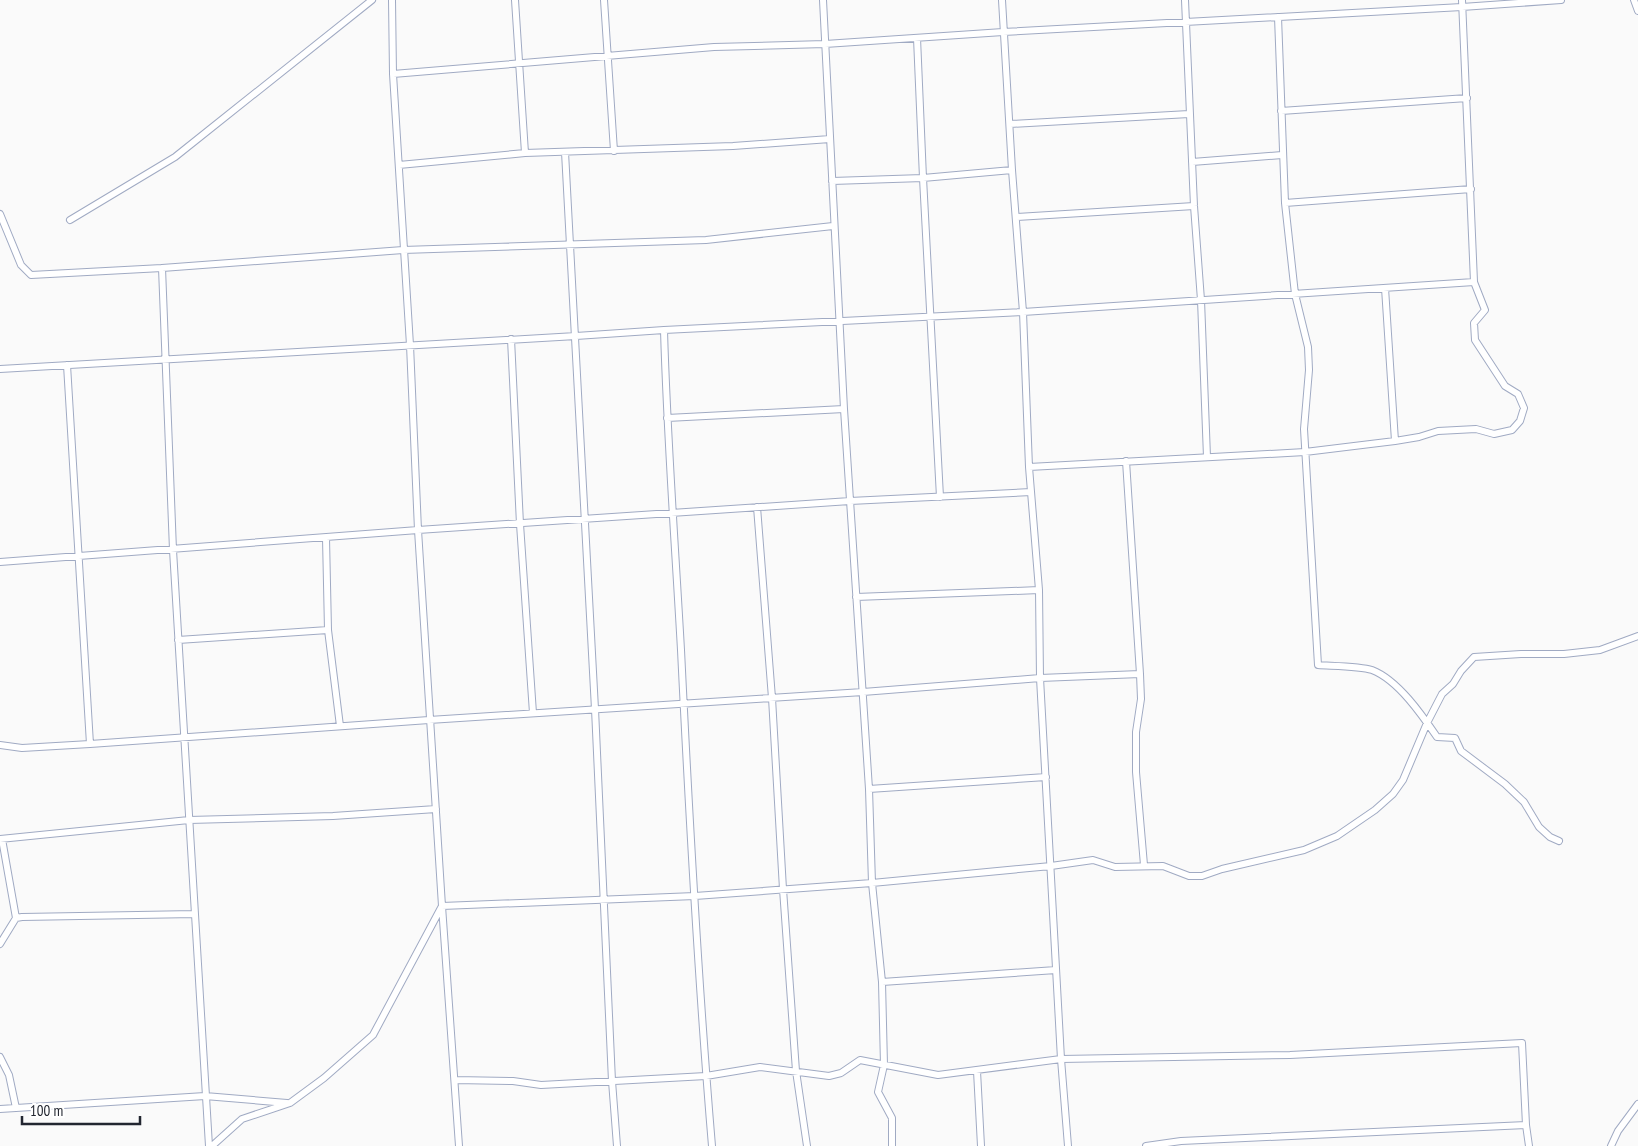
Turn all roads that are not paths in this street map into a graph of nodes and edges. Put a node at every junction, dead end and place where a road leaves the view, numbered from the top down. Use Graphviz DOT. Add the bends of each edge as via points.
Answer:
graph roads {
  1 [pos="372,0"];
  2 [pos="392,0"];
  3 [pos="515,0"];
  4 [pos="604,0"];
  5 [pos="823,0"];
  6 [pos="1002,0"];
  7 [pos="1185,0"];
  8 [pos="1561,0"];
  9 [pos="1634,0"];
  10 [pos="1537,1"];
  11 [pos="1462,4"];
  12 [pos="1638,11"];
  13 [pos="1278,17"];
  14 [pos="1187,21"];
  15 [pos="1003,32"];
  16 [pos="917,38"];
  17 [pos="825,44"];
  18 [pos="608,56"];
  19 [pos="519,63"];
  20 [pos="393,74"];
  21 [pos="1467,98"];
  22 [pos="1281,112"];
  23 [pos="1189,114"];
  24 [pos="1010,124"];
  25 [pos="830,139"];
  26 [pos="614,151"];
  27 [pos="565,152"];
  28 [pos="525,153"];
  29 [pos="1282,155"];
  30 [pos="1192,162"];
  31 [pos="399,165"];
  32 [pos="1012,170"];
  33 [pos="923,178"];
  34 [pos="832,181"];
  35 [pos="1470,189"];
  36 [pos="1285,203"];
  37 [pos="1194,206"];
  38 [pos="0,214"];
  39 [pos="1017,218"];
  40 [pos="70,220"];
  41 [pos="833,226"];
  42 [pos="569,243"];
  43 [pos="403,250"];
  44 [pos="162,268"];
  45 [pos="1474,282"];
  46 [pos="1385,288"];
  47 [pos="1295,294"];
  48 [pos="1201,300"];
  49 [pos="1023,312"];
  50 [pos="931,316"];
  51 [pos="840,321"];
  52 [pos="664,330"];
  53 [pos="576,336"];
  54 [pos="511,339"];
  55 [pos="410,345"];
  56 [pos="165,360"];
  57 [pos="67,365"];
  58 [pos="0,369"];
  59 [pos="844,409"];
  60 [pos="667,418"];
  61 [pos="1395,441"];
  62 [pos="1305,452"];
  63 [pos="1208,457"];
  64 [pos="1126,461"];
  65 [pos="1029,466"];
  66 [pos="1031,492"];
  67 [pos="940,497"];
  68 [pos="850,501"];
  69 [pos="757,507"];
  70 [pos="673,513"];
  71 [pos="585,519"];
  72 [pos="520,524"];
  73 [pos="418,530"];
  74 [pos="326,538"];
  75 [pos="173,550"];
  76 [pos="78,555"];
  77 [pos="0,562"];
  78 [pos="1039,590"];
  79 [pos="856,597"];
  80 [pos="328,630"];
  81 [pos="1638,636"];
  82 [pos="178,640"];
  83 [pos="1140,674"];
  84 [pos="1040,678"];
  85 [pos="863,692"];
  86 [pos="772,698"];
  87 [pos="683,703"];
  88 [pos="596,709"];
  89 [pos="533,713"];
  90 [pos="429,720"];
  91 [pos="1427,723"];
  92 [pos="340,726"];
  93 [pos="184,737"];
  94 [pos="90,744"];
  95 [pos="0,745"];
  96 [pos="1046,777"];
  97 [pos="869,789"];
  98 [pos="436,809"];
  99 [pos="189,820"];
  100 [pos="1,839"];
  101 [pos="1559,841"];
  102 [pos="1144,865"];
  103 [pos="1051,866"];
  104 [pos="872,883"];
  105 [pos="783,889"];
  106 [pos="695,896"];
  107 [pos="605,899"];
  108 [pos="442,906"];
  109 [pos="195,914"];
  110 [pos="16,918"];
  111 [pos="0,944"];
  112 [pos="1056,970"];
  113 [pos="882,982"];
  114 [pos="0,1057"];
  115 [pos="1061,1059"];
  116 [pos="884,1065"];
  117 [pos="977,1070"];
  118 [pos="796,1071"];
  119 [pos="706,1076"];
  120 [pos="455,1080"];
  121 [pos="612,1081"];
  122 [pos="205,1096"];
  123 [pos="290,1103"];
  124 [pos="1638,1104"];
  125 [pos="16,1108"];
  126 [pos="0,1109"];
  127 [pos="1526,1125"];
  128 [pos="210,1146"];
  129 [pos="459,1146"];
  130 [pos="617,1146"];
  131 [pos="712,1146"];
  132 [pos="807,1146"];
  133 [pos="892,1146"];
  134 [pos="981,1146"];
  135 [pos="1068,1146"];
  136 [pos="1146,1146"];
  137 [pos="1529,1146"];
  138 [pos="1610,1146"];
  1 -- 40 [label="street" via="175,157"];
  2 -- 20 [label="street"];
  3 -- 19 [label="street"];
  4 -- 18 [label="street"];
  5 -- 17 [label="street"];
  6 -- 15 [label="street"];
  7 -- 14 [label="street"];
  8 -- 10 [label="street"];
  9 -- 12 [label="street"];
  10 -- 11 [label="street"];
  11 -- 13 [label="street"];
  11 -- 21 [label="street"];
  13 -- 14 [label="street"];
  13 -- 22 [label="street"];
  14 -- 15 [label="street"];
  14 -- 23 [label="street"];
  15 -- 16 [label="street"];
  15 -- 24 [label="street"];
  16 -- 17 [label="street"];
  16 -- 33 [label="street"];
  17 -- 18 [label="street" via="714,47"];
  17 -- 25 [label="street"];
  18 -- 19 [label="street"];
  18 -- 26 [label="street"];
  19 -- 20 [label="street"];
  19 -- 28 [label="street"];
  20 -- 31 [label="street"];
  21 -- 22 [label="street"];
  21 -- 35 [label="street"];
  22 -- 29 [label="street"];
  23 -- 24 [label="street"];
  23 -- 30 [label="street"];
  24 -- 32 [label="street"];
  25 -- 26 [label="street"];
  25 -- 34 [label="street"];
  26 -- 27 [label="street"];
  27 -- 28 [label="street"];
  27 -- 42 [label="street"];
  28 -- 31 [label="street"];
  29 -- 30 [label="street"];
  29 -- 36 [label="street"];
  30 -- 37 [label="street"];
  31 -- 43 [label="street"];
  32 -- 33 [label="street"];
  32 -- 39 [label="street"];
  33 -- 34 [label="street"];
  33 -- 50 [label="street"];
  34 -- 41 [label="street"];
  35 -- 36 [label="street"];
  35 -- 45 [label="street"];
  36 -- 47 [label="street"];
  37 -- 39 [label="street"];
  37 -- 48 [label="street"];
  38 -- 44 [label="street" via="22,265 31,274"];
  39 -- 49 [label="street"];
  41 -- 42 [label="street" via="706,240"];
  41 -- 51 [label="street"];
  42 -- 43 [label="street"];
  42 -- 53 [label="street"];
  43 -- 44 [label="street"];
  43 -- 55 [label="street"];
  44 -- 56 [label="street"];
  45 -- 46 [label="street"];
  45 -- 61 [label="street" via="1485,310 1474,323 1475,340 1505,386 1518,394 1524,408 1520,421 1512,430 1494,434 1476,429 1438,431"];
  46 -- 47 [label="street"];
  46 -- 61 [label="street"];
  47 -- 48 [label="street"];
  47 -- 62 [label="street" via="1308,347"];
  48 -- 49 [label="street"];
  48 -- 63 [label="street"];
  49 -- 50 [label="street"];
  49 -- 65 [label="street"];
  50 -- 51 [label="street"];
  50 -- 67 [label="street"];
  51 -- 52 [label="street"];
  51 -- 59 [label="street"];
  52 -- 53 [label="street"];
  52 -- 60 [label="street"];
  53 -- 54 [label="street"];
  53 -- 71 [label="street"];
  54 -- 55 [label="street"];
  54 -- 72 [label="street"];
  55 -- 56 [label="street"];
  55 -- 73 [label="street"];
  56 -- 57 [label="street"];
  56 -- 75 [label="street"];
  57 -- 58 [label="street"];
  57 -- 76 [label="street"];
  59 -- 60 [label="street"];
  59 -- 68 [label="street"];
  60 -- 70 [label="street"];
  61 -- 62 [label="street"];
  62 -- 63 [label="street"];
  62 -- 91 [label="street" via="1318,665 1371,670 1384,676"];
  63 -- 64 [label="street"];
  64 -- 65 [label="street"];
  64 -- 83 [label="street"];
  65 -- 66 [label="street"];
  66 -- 67 [label="street"];
  66 -- 78 [label="street"];
  67 -- 68 [label="street"];
  68 -- 69 [label="street"];
  68 -- 79 [label="street"];
  69 -- 70 [label="street"];
  69 -- 86 [label="street"];
  70 -- 71 [label="street"];
  70 -- 87 [label="street"];
  71 -- 72 [label="street"];
  71 -- 88 [label="street"];
  72 -- 73 [label="street"];
  72 -- 89 [label="street"];
  73 -- 74 [label="street"];
  73 -- 90 [label="street"];
  74 -- 75 [label="street"];
  74 -- 80 [label="street"];
  75 -- 76 [label="street"];
  75 -- 82 [label="street"];
  76 -- 77 [label="street"];
  76 -- 94 [label="street"];
  78 -- 79 [label="street"];
  78 -- 84 [label="street"];
  79 -- 85 [label="street"];
  80 -- 82 [label="street"];
  80 -- 92 [label="street"];
  81 -- 91 [label="street" via="1600,650 1474,657 1454,684 1442,694"];
  82 -- 93 [label="street"];
  83 -- 84 [label="street"];
  83 -- 102 [label="street" via="1136,772"];
  84 -- 85 [label="street"];
  84 -- 96 [label="street"];
  85 -- 86 [label="street"];
  85 -- 97 [label="street"];
  86 -- 87 [label="street"];
  86 -- 105 [label="street"];
  87 -- 88 [label="street"];
  87 -- 106 [label="street"];
  88 -- 89 [label="street"];
  88 -- 107 [label="street"];
  89 -- 90 [label="street"];
  90 -- 92 [label="street"];
  90 -- 98 [label="street"];
  91 -- 101 [label="street" via="1437,737 1456,738 1461,751 1505,784 1524,802 1539,827"];
  91 -- 102 [label="street" via="1409,769 1393,794 1337,836 1304,850 1202,876 1189,876 1163,866"];
  92 -- 93 [label="street"];
  93 -- 94 [label="street"];
  93 -- 99 [label="street"];
  94 -- 95 [label="street" via="22,748"];
  96 -- 97 [label="street"];
  96 -- 103 [label="street"];
  97 -- 104 [label="street"];
  98 -- 99 [label="street"];
  98 -- 108 [label="street"];
  99 -- 100 [label="street"];
  99 -- 109 [label="street"];
  100 -- 110 [label="street"];
  102 -- 103 [label="street" via="1115,867 1093,860"];
  103 -- 104 [label="street"];
  103 -- 112 [label="street"];
  104 -- 105 [label="street"];
  104 -- 113 [label="street"];
  105 -- 106 [label="street"];
  105 -- 118 [label="street"];
  106 -- 107 [label="street"];
  106 -- 119 [label="street"];
  107 -- 108 [label="street"];
  107 -- 121 [label="street"];
  108 -- 120 [label="street"];
  108 -- 123 [label="street" via="374,1034"];
  109 -- 110 [label="street"];
  109 -- 122 [label="street"];
  110 -- 111 [label="street"];
  112 -- 113 [label="street"];
  112 -- 115 [label="street"];
  113 -- 116 [label="street"];
  114 -- 125 [label="street" via="9,1075"];
  115 -- 117 [label="street"];
  115 -- 127 [label="street" via="1290,1055 1522,1043"];
  115 -- 135 [label="street"];
  116 -- 117 [label="street" via="938,1075"];
  116 -- 118 [label="street" via="860,1060 841,1073 829,1076"];
  116 -- 133 [label="street" via="878,1092 892,1118"];
  117 -- 134 [label="street"];
  118 -- 119 [label="street" via="760,1067"];
  118 -- 132 [label="street"];
  119 -- 121 [label="street"];
  119 -- 131 [label="street"];
  120 -- 121 [label="street" via="542,1085"];
  120 -- 129 [label="street"];
  121 -- 130 [label="street"];
  122 -- 123 [label="street"];
  122 -- 125 [label="street"];
  122 -- 128 [label="street"];
  123 -- 128 [label="street" via="242,1119"];
  124 -- 138 [label="street"];
  125 -- 126 [label="street"];
  127 -- 136 [label="street" via="1182,1141"];
  127 -- 137 [label="street"];
}
